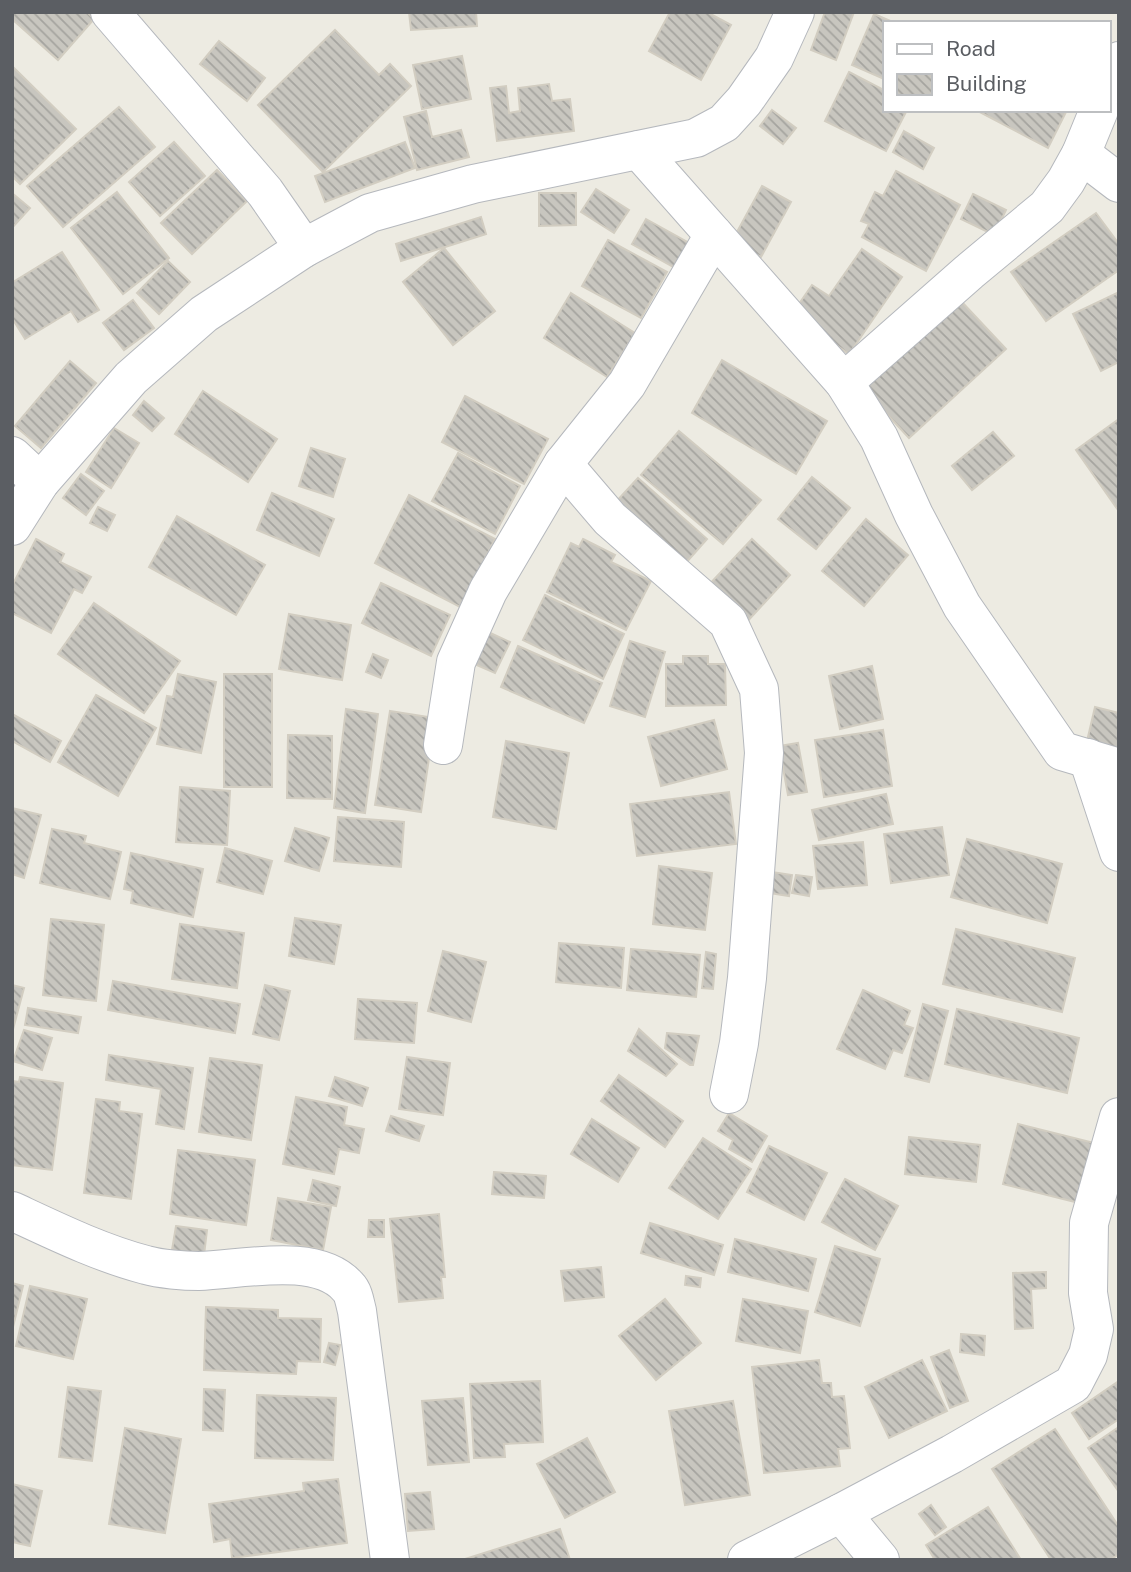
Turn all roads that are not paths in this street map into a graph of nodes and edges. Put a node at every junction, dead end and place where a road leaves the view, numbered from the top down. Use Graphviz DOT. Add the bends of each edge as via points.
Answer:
graph roads {
  1 [pos="110,12"];
  2 [pos="794,12"];
  3 [pos="1119,61"];
  4 [pos="1110,82"];
  5 [pos="1098,112"];
  6 [pos="639,150"];
  7 [pos="1081,154"];
  8 [pos="1119,183"];
  9 [pos="714,235"];
  10 [pos="303,248"];
  11 [pos="844,382"];
  12 [pos="12,456"];
  13 [pos="563,464"];
  14 [pos="40,482"];
  15 [pos="12,526"];
  16 [pos="443,745"];
  17 [pos="1103,763"];
  18 [pos="1119,852"];
  19 [pos="729,1094"];
  20 [pos="1119,1117"];
  21 [pos="12,1211"];
  22 [pos="841,1513"];
  23 [pos="390,1560"];
  24 [pos="747,1560"];
  25 [pos="880,1560"];
  1 -- 10 [label="street" via="265,192"];
  2 -- 6 [label="street" via="774,58 724,123 696,138"];
  3 -- 4 [label="street"];
  5 -- 7 [label="street"];
  6 -- 9 [label="street"];
  6 -- 10 [label="street" via="473,184 383,210"];
  7 -- 8 [label="street"];
  7 -- 11 [label="street" via="1047,207"];
  9 -- 11 [label="street"];
  9 -- 13 [label="street" via="626,384"];
  10 -- 14 [label="street" via="204,314 131,378"];
  11 -- 17 [label="street" via="878,438 962,606 1062,751"];
  12 -- 14 [label="street"];
  13 -- 16 [label="street" via="488,591 456,662"];
  13 -- 19 [label="street" via="610,519 728,622 759,689 764,752 747,978"];
  14 -- 15 [label="street"];
  17 -- 18 [label="street"];
  20 -- 22 [label="street" via="1089,1223 1088,1293 1094,1329 1073,1384"];
  21 -- 23 [label="street" via="148,1266 197,1271 288,1265 322,1270 345,1283 357,1311"];
  22 -- 24 [label="street"];
  22 -- 25 [label="street"];
}
